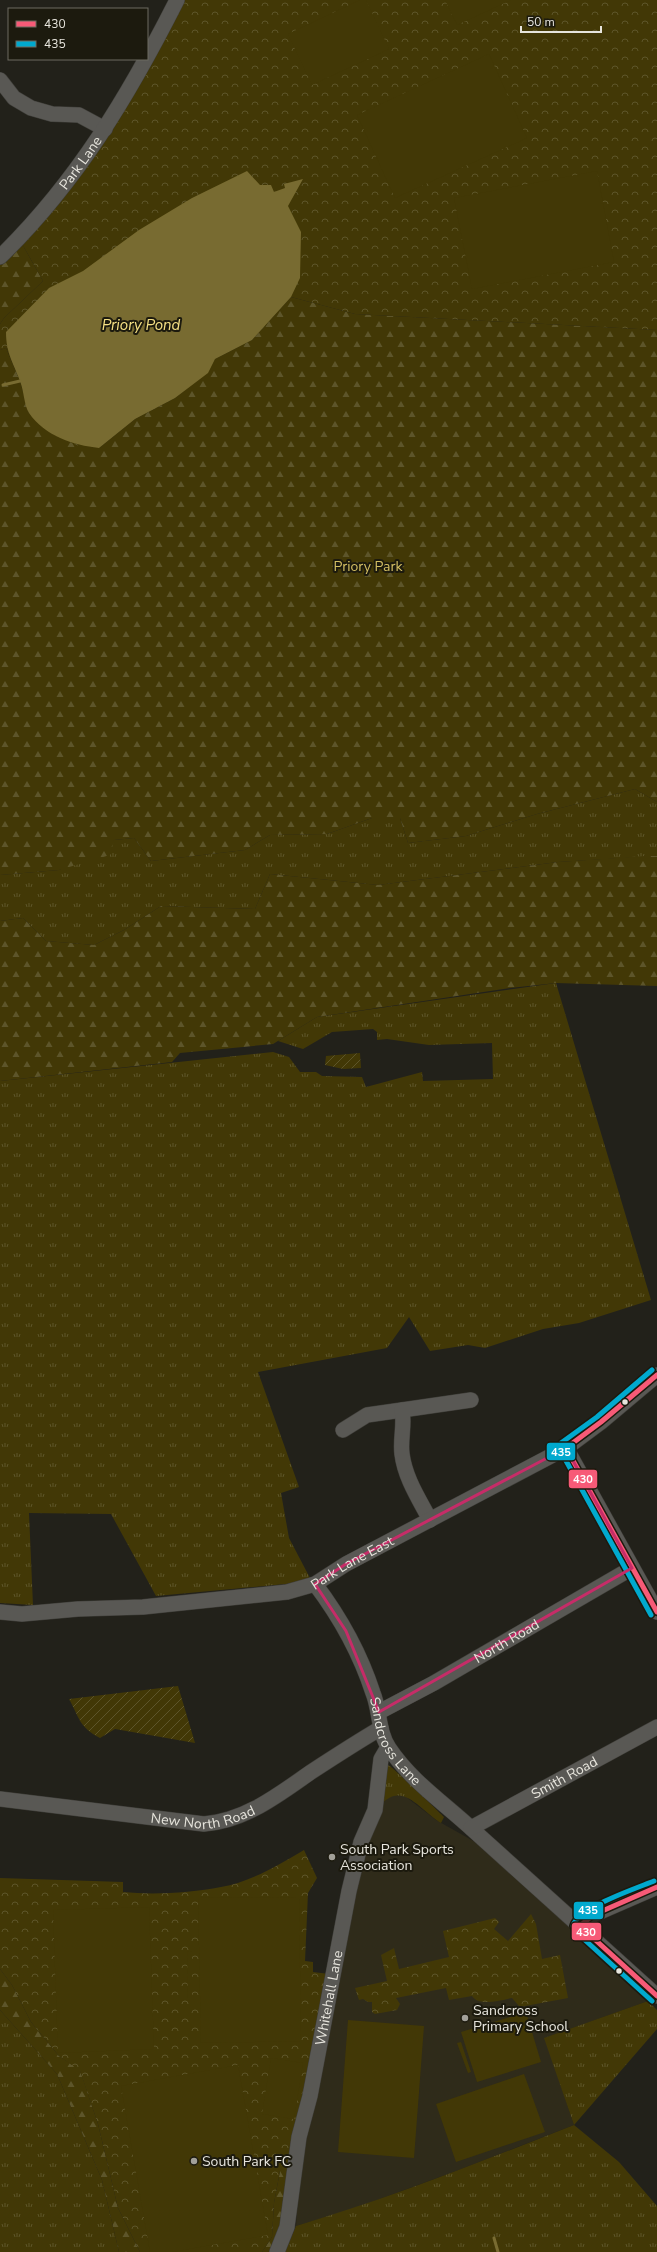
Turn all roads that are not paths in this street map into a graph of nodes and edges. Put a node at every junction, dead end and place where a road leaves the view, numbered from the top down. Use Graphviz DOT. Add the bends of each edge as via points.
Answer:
graph roads {
  1 [pos="177,0"];
  2 [pos="148,57"];
  3 [pos="146,60"];
  4 [pos="0,80"];
  5 [pos="105,129"];
  6 [pos="0,257"];
  7 [pos="657,1375"];
  8 [pos="471,1400"];
  9 [pos="402,1410"];
  10 [pos="343,1430"];
  11 [pos="566,1448"];
  12 [pos="430,1520"];
  13 [pos="632,1568"];
  14 [pos="315,1584"];
  15 [pos="0,1612"];
  16 [pos="657,1612"];
  17 [pos="379,1712"];
  18 [pos="657,1727"];
  19 [pos="381,1728"];
  20 [pos="388,1747"];
  21 [pos="0,1799"];
  22 [pos="471,1828"];
  23 [pos="657,1887"];
  24 [pos="580,1926"];
  25 [pos="657,1996"];
  26 [pos="277,2252"];
  1 -- 2 [label="street, Park Lane"];
  3 -- 5 [label="street, Park Lane"];
  4 -- 5 [label="street" via="14,98 31,108 52,114 79,115"];
  5 -- 6 [label="street, Park Lane" via="68,181"];
  7 -- 11 [label="street, Park Lane East"];
  8 -- 9 [label="street"];
  9 -- 10 [label="street" via="367,1416"];
  9 -- 12 [label="street" via="404,1466 408,1480"];
  11 -- 12 [label="street, Park Lane East"];
  11 -- 13 [label="street"];
  12 -- 14 [label="street, Park Lane East" via="346,1564"];
  13 -- 16 [label="street"];
  13 -- 17 [label="street, North Road" via="434,1683"];
  14 -- 15 [label="street, Park Lane East" via="287,1592 190,1604 22,1614"];
  14 -- 17 [label="street, Sandcross Lane" via="346,1631 364,1668"];
  17 -- 19 [label="street, Sandcross Lane"];
  18 -- 22 [label="street, Smith Road"];
  19 -- 20 [label="street, Sandcross Lane"];
  19 -- 21 [label="street, New North Road" via="245,1815 216,1823 204,1824"];
  20 -- 22 [label="street, Sandcross Lane" via="422,1786"];
  20 -- 26 [label="street, Whitehall Lane" via="382,1759 374,1810 361,1842 350,1891 310,2096 298,2137 287,2227"];
  22 -- 24 [label="street, Sandcross Lane"];
  23 -- 24 [label="street" via="593,1915"];
  24 -- 25 [label="street, Sandcross Lane"];
}
